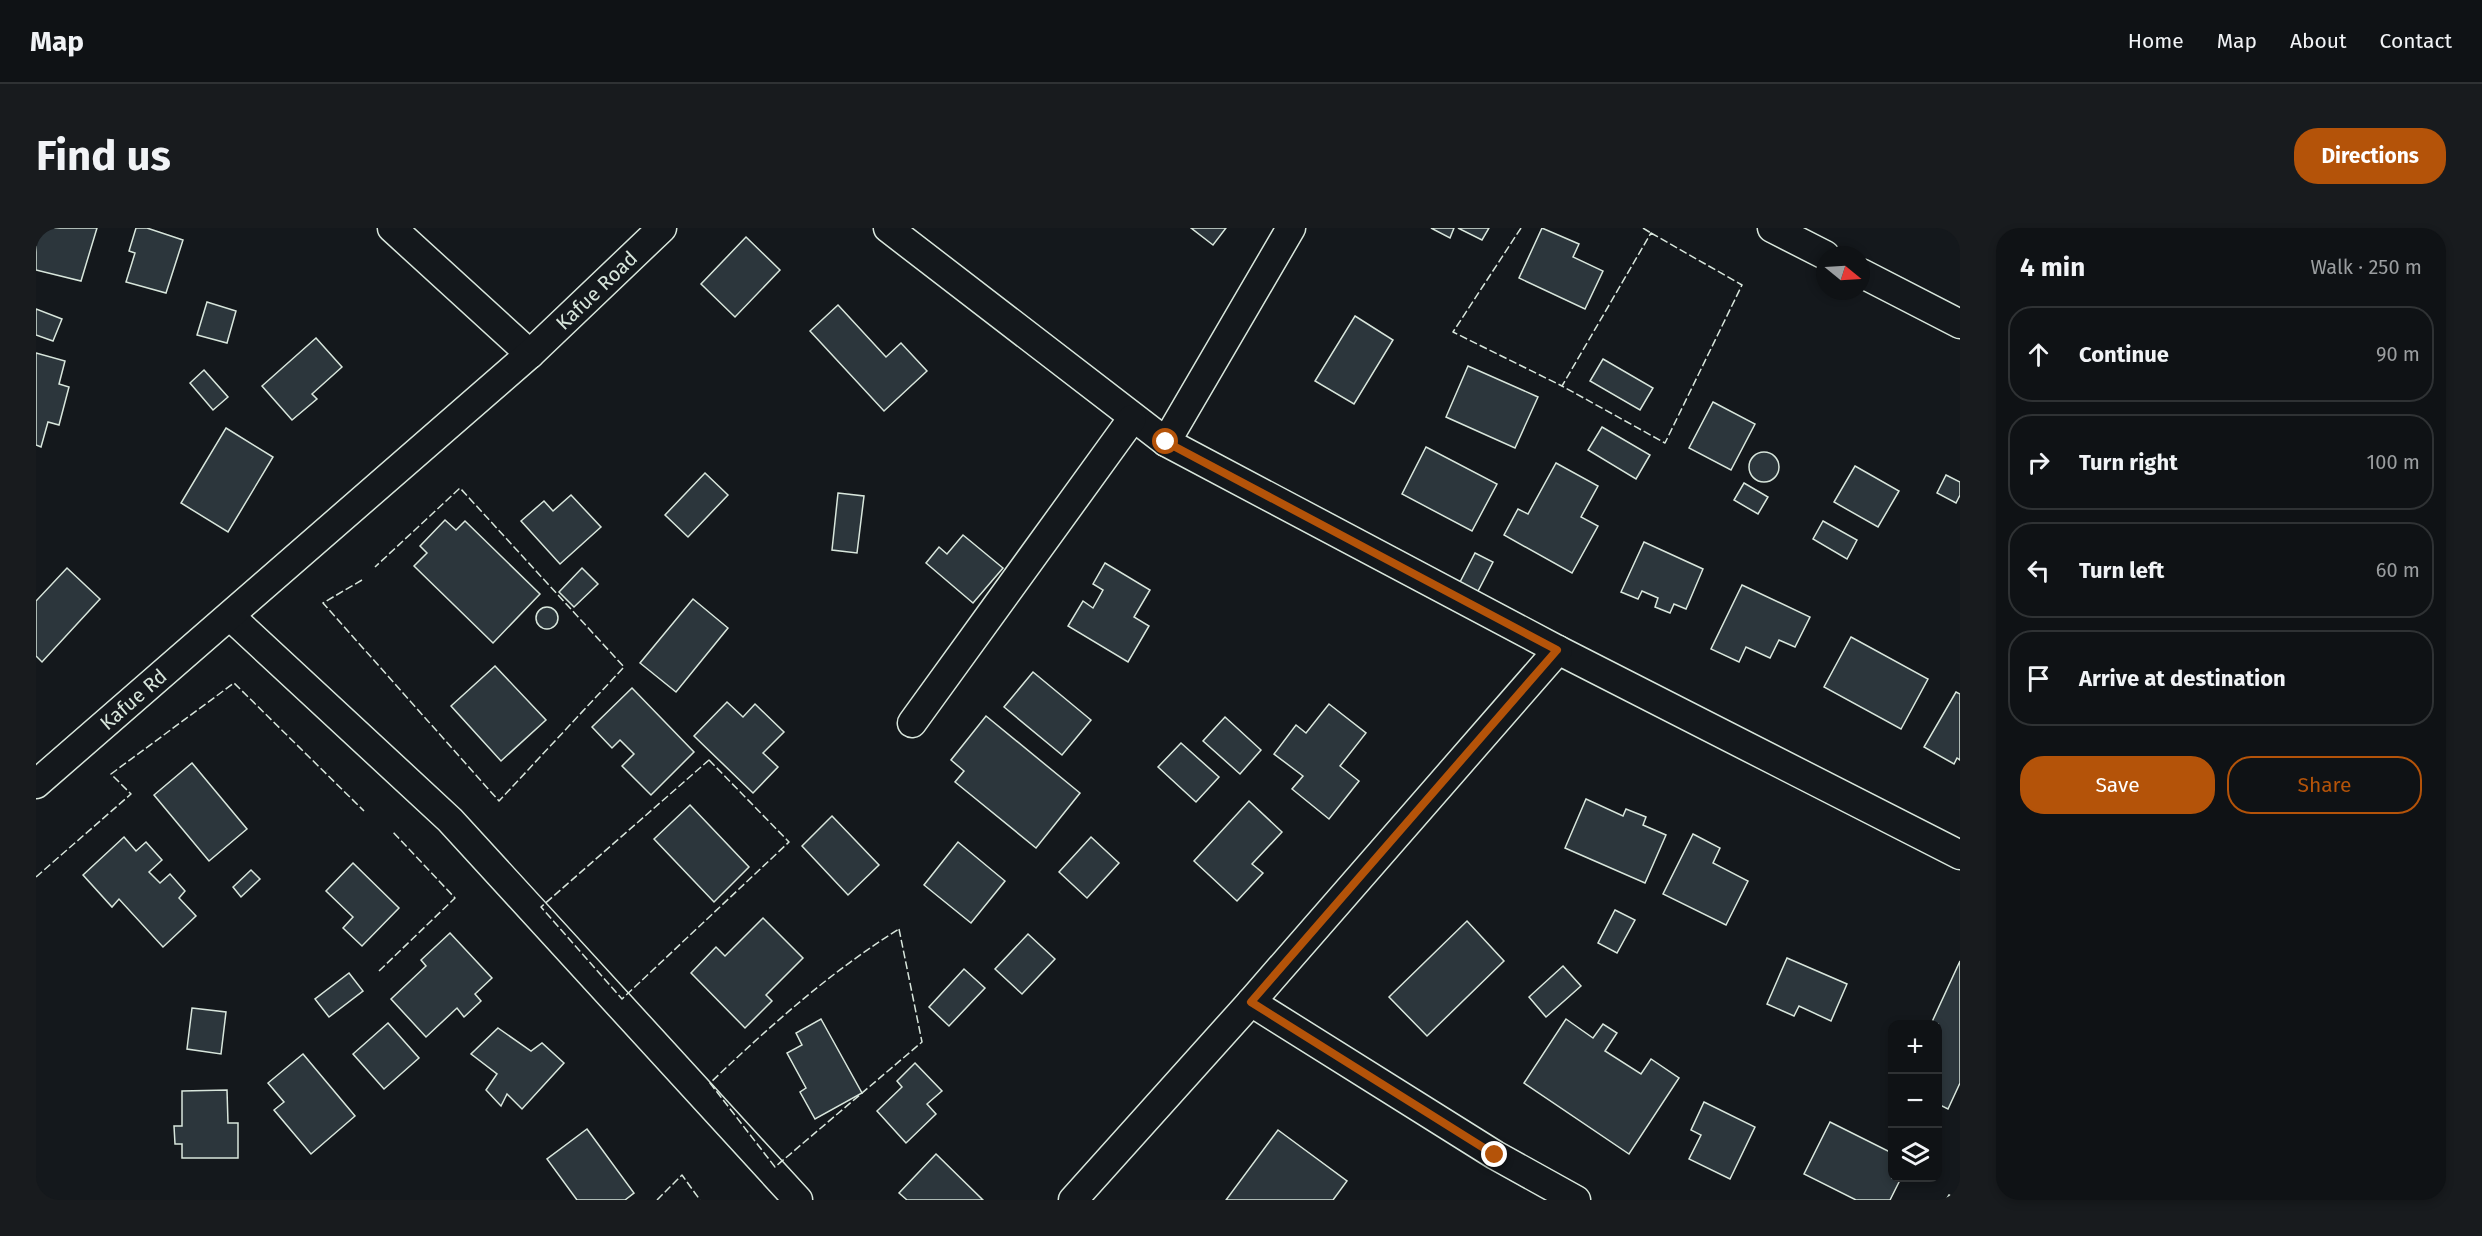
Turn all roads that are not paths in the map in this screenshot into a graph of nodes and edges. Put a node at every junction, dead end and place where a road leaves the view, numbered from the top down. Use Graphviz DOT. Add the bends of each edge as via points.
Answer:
graph roads {
  1 [pos="392,228"];
  2 [pos="662,228"];
  3 [pos="888,228"];
  4 [pos="1291,228"];
  5 [pos="1772,228"];
  6 [pos="1816,250"];
  7 [pos="1870,278"];
  8 [pos="1960,324"];
  9 [pos="530,354"];
  10 [pos="1132,419"];
  11 [pos="1166,442"];
  12 [pos="231,617"];
  13 [pos="1557,650"];
  14 [pos="912,723"];
  15 [pos="36,784"];
  16 [pos="1960,855"];
  17 [pos="1251,1002"];
  18 [pos="798,1200"];
  19 [pos="1073,1200"];
  20 [pos="1576,1200"];
  1 -- 9 [label="street"];
  2 -- 9 [label="street, Kafue Road"];
  3 -- 10 [label="street"];
  4 -- 11 [label="street"];
  5 -- 6 [label="street"];
  7 -- 8 [label="street"];
  9 -- 12 [label="street, Kafue Road"];
  10 -- 11 [label="street"];
  10 -- 14 [label="street"];
  11 -- 13 [label="street"];
  12 -- 15 [label="street, Kafue Rd"];
  12 -- 18 [label="street" via="450,820"];
  13 -- 16 [label="street"];
  13 -- 17 [label="street"];
  17 -- 19 [label="street"];
  17 -- 20 [label="street" via="1495,1155"];
}
